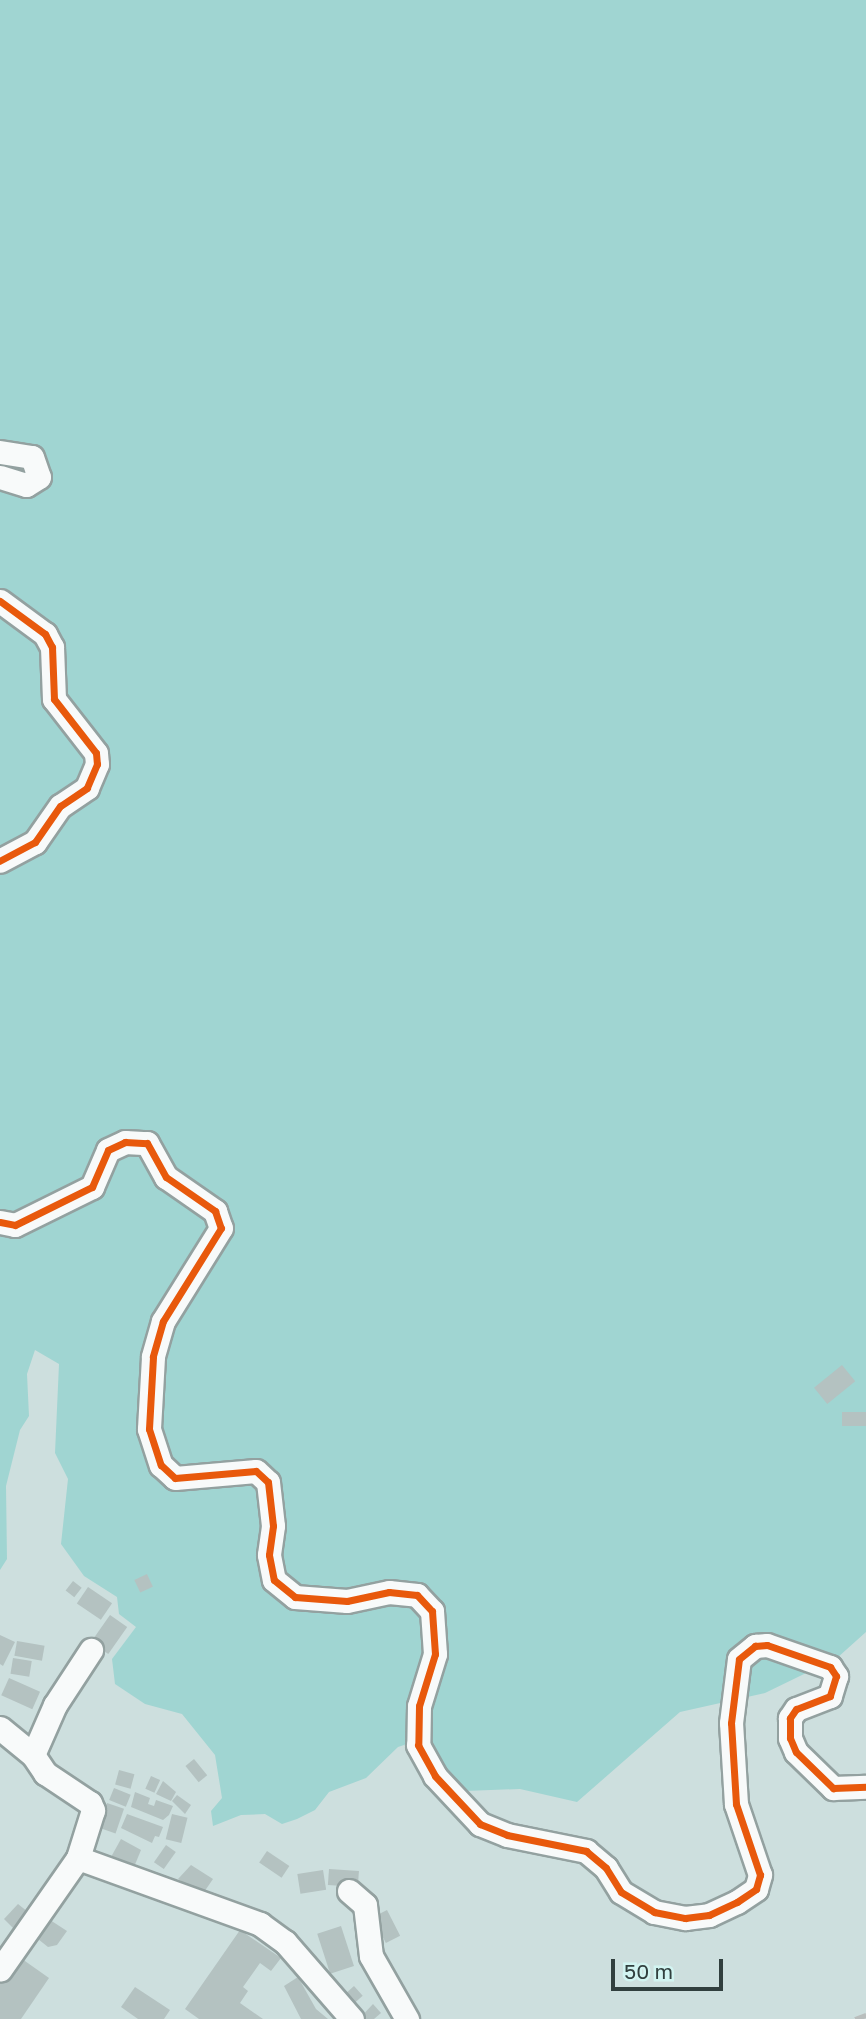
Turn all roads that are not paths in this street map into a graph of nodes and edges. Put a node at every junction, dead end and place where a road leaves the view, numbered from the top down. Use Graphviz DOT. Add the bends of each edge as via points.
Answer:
graph roads {
  1 [pos="0,452"];
  2 [pos="0,477"];
  3 [pos="0,601"];
  4 [pos="0,861"];
  5 [pos="0,1222"];
  6 [pos="91,1650"];
  7 [pos="0,1728"];
  8 [pos="33,1755"];
  9 [pos="866,1787"];
  10 [pos="78,1858"];
  11 [pos="349,1891"];
  12 [pos="0,1970"];
  13 [pos="352,2019"];
  14 [pos="407,2019"];
  1 -- 2 [label="street" via="32,457 39,477 26,485"];
  3 -- 4 [label="street" via="45,634 52,646 54,699 96,753 97,764 88,788 60,806 35,842"];
  5 -- 9 [label="street" via="15,1225 92,1187 108,1150 125,1142 147,1143 166,1177 215,1211 221,1228 163,1321 153,1357 149,1429 161,1465 175,1478 256,1471 268,1482 274,1580 295,1597 336,1601 390,1592 418,1595 432,1611 435,1654 419,1706 418,1745 435,1776 480,1824 507,1835 586,1851 606,1868 621,1892 654,1912 685,1918 709,1915 737,1902 756,1889 760,1875 736,1804 731,1723 739,1660 755,1646 767,1645 830,1668 836,1676 830,1696 796,1709 790,1718 790,1738 796,1752 833,1788"];
  6 -- 8 [label="street" via="55,1705"];
  7 -- 8 [label="street"];
  8 -- 10 [label="street" via="46,1773 90,1803 93,1810"];
  10 -- 12 [label="street"];
  10 -- 13 [label="street" via="260,1924 285,1942"];
  11 -- 14 [label="street" via="365,1905 371,1956"];
}
